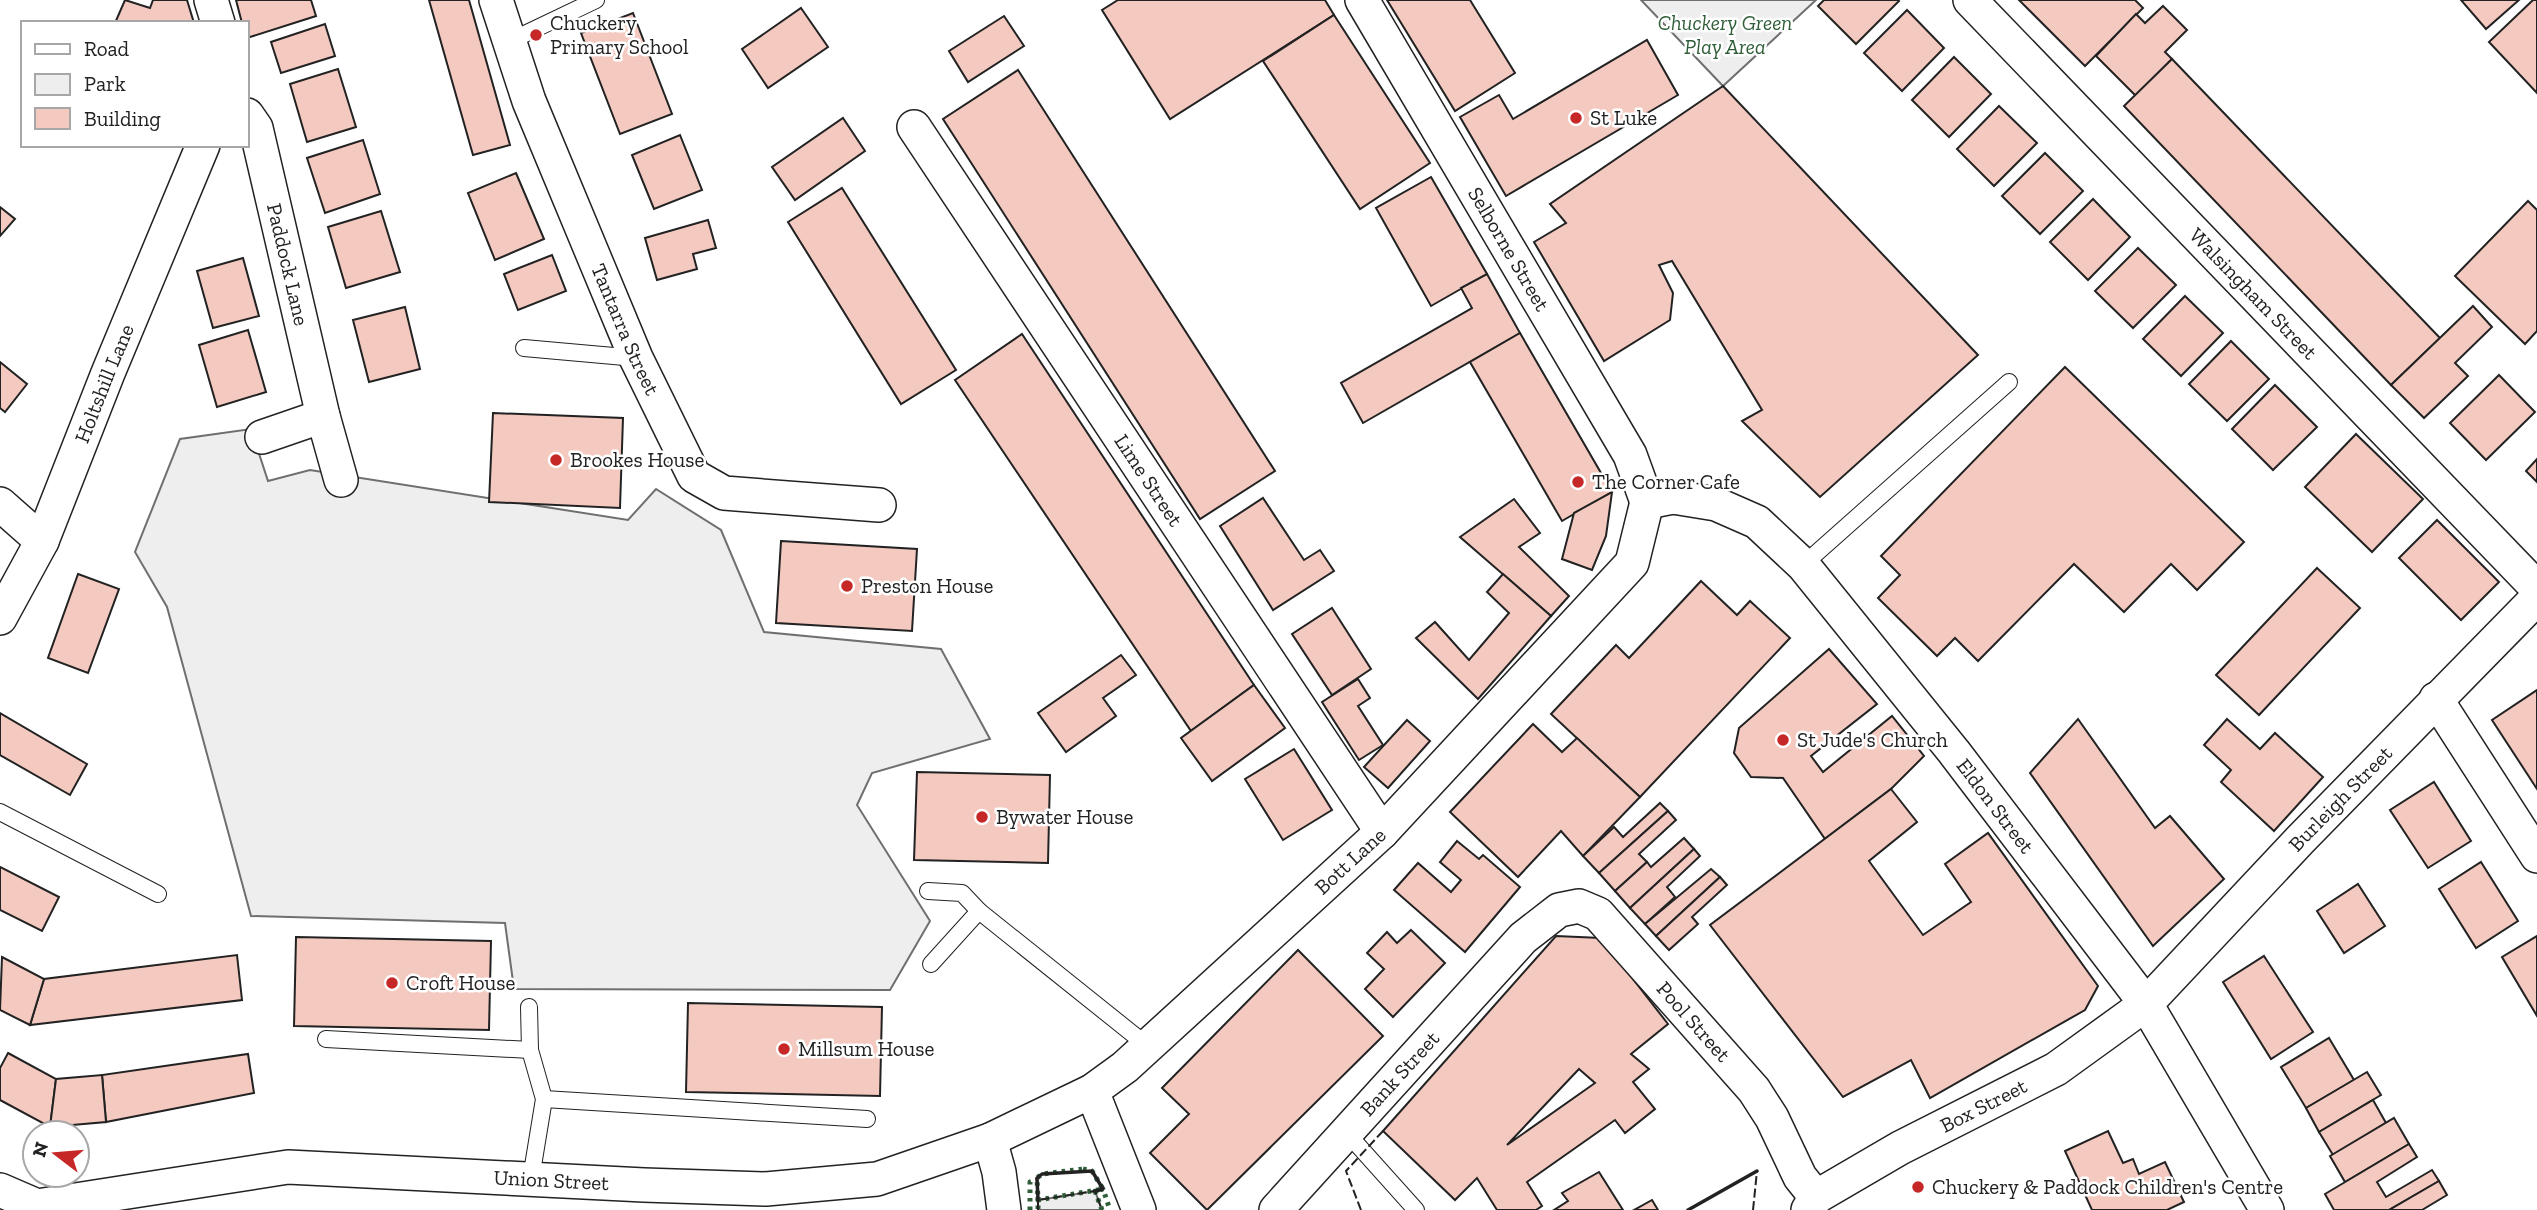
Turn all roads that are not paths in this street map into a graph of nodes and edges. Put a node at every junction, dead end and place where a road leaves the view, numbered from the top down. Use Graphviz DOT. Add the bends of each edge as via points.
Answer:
graph roads {
  1 [pos="211,0"];
  2 [pos="494,0"];
  3 [pos="596,0"];
  4 [pos="1362,0"];
  5 [pos="1970,0"];
  6 [pos="217,21"];
  7 [pos="508,43"];
  8 [pos="248,117"];
  9 [pos="914,127"];
  10 [pos="202,147"];
  11 [pos="524,348"];
  12 [pos="636,358"];
  13 [pos="2009,382"];
  14 [pos="323,416"];
  15 [pos="262,437"];
  16 [pos="341,480"];
  17 [pos="1647,502"];
  18 [pos="0,504"];
  19 [pos="879,505"];
  20 [pos="42,541"];
  21 [pos="1803,565"];
  22 [pos="2537,588"];
  23 [pos="2537,598"];
  24 [pos="0,618"];
  25 [pos="2436,699"];
  26 [pos="0,812"];
  27 [pos="1382,832"];
  28 [pos="2537,856"];
  29 [pos="928,891"];
  30 [pos="158,894"];
  31 [pos="979,911"];
  32 [pos="1523,938"];
  33 [pos="932,964"];
  34 [pos="2146,1004"];
  35 [pos="529,1007"];
  36 [pos="326,1039"];
  37 [pos="1149,1047"];
  38 [pos="530,1051"];
  39 [pos="1092,1091"];
  40 [pos="544,1099"];
  41 [pos="867,1119"];
  42 [pos="1346,1132"];
  43 [pos="990,1140"];
  44 [pos="531,1178"];
  45 [pos="0,1190"];
  46 [pos="643,1198"];
  47 [pos="1812,1203"];
  48 [pos="37,1208"];
  49 [pos="1411,1208"];
  50 [pos="1004,1210"];
  51 [pos="1139,1210"];
  52 [pos="1276,1210"];
  53 [pos="2267,1210"];
  1 -- 6 [label="street"];
  2 -- 7 [label="street, Tantarra Street"];
  3 -- 7 [label="lane"];
  4 -- 17 [label="street, Selborne Street" via="1630,455"];
  5 -- 22 [label="street, Walsingham Street"];
  7 -- 12 [label="street, Tantarra Street"];
  8 -- 14 [label="street, Paddock Lane" via="256,128"];
  9 -- 27 [label="street, Lime Street"];
  10 -- 20 [label="street, Holtshill Lane"];
  11 -- 12 [label="lane"];
  12 -- 19 [label="street, Tantarra Street" via="694,476 724,493"];
  13 -- 21 [label="lane"];
  14 -- 15 [label="street"];
  14 -- 16 [label="street, Paddock Lane"];
  17 -- 21 [label="street, Eldon Street" via="1673,496 1716,504 1757,522"];
  17 -- 27 [label="street, Bott Lane" via="1632,563"];
  18 -- 20 [label="street"];
  20 -- 24 [label="street, Holtshill Lane"];
  21 -- 34 [label="street, Eldon Street" via="1954,752"];
  23 -- 25 [label="street, Burleigh Street"];
  25 -- 28 [label="street"];
  25 -- 34 [label="street, Burleigh Street"];
  26 -- 30 [label="lane"];
  27 -- 37 [label="street, Bott Lane"];
  29 -- 31 [label="lane" via="962,892"];
  31 -- 33 [label="lane"];
  31 -- 37 [label="lane"];
  32 -- 42 [label="street, Bank Street"];
  32 -- 47 [label="street, Pool Street" via="1559,909 1579,906 1598,914 1754,1090"];
  34 -- 47 [label="street, Box Street" via="2056,1069 1900,1148"];
  34 -- 53 [label="street, Eldon Street"];
  35 -- 38 [label="lane"];
  36 -- 38 [label="lane"];
  37 -- 39 [label="street, Bott Lane"];
  38 -- 40 [label="lane"];
  39 -- 43 [label="street, Union Street"];
  39 -- 51 [label="street"];
  40 -- 41 [label="lane"];
  40 -- 44 [label="lane"];
  42 -- 49 [label="lane"];
  42 -- 52 [label="street, Bank Street"];
  43 -- 46 [label="street, Union Street" via="877,1179"];
  43 -- 50 [label="street"];
  44 -- 46 [label="street, Union Street"];
  44 -- 48 [label="street, Union Street" via="288,1167"];
  45 -- 48 [label="street, Union Street"];
}
